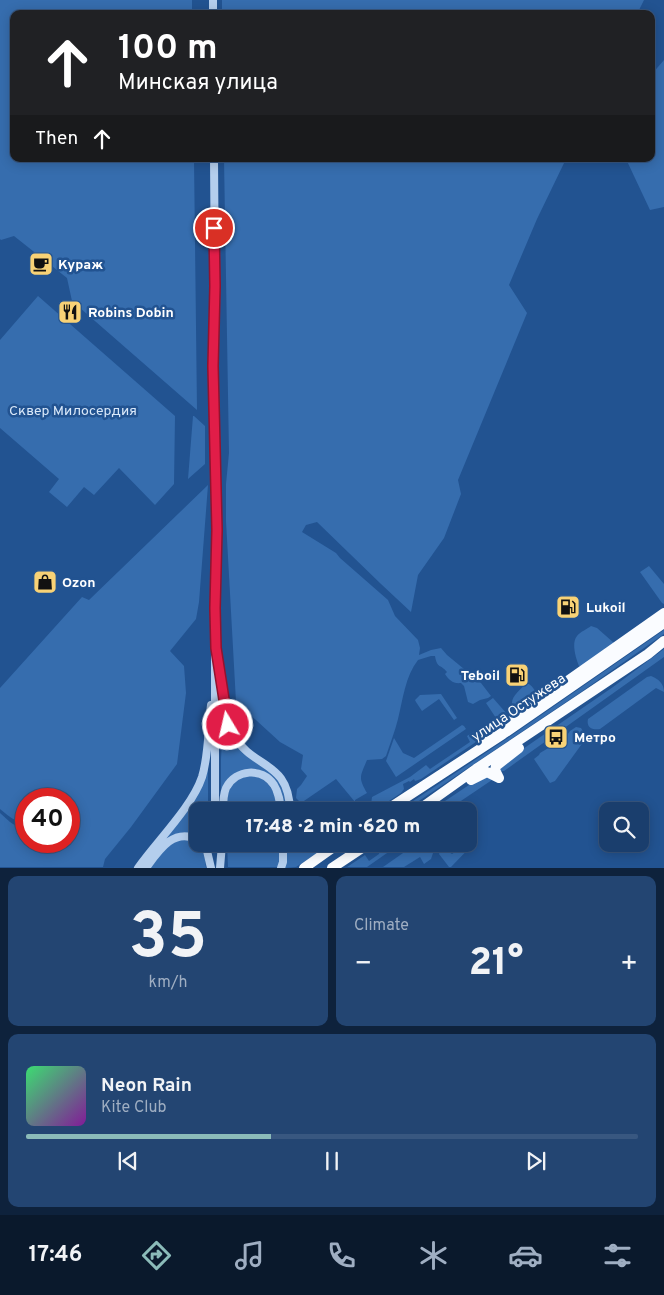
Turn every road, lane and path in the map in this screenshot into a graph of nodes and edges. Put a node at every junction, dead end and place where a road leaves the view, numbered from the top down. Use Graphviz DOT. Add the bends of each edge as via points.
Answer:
graph roads {
  1 [pos="214,162"];
  2 [pos="664,614"];
  3 [pos="664,623"];
  4 [pos="664,642"];
  5 [pos="216,648"];
  6 [pos="648,654"];
  7 [pos="215,663"];
  8 [pos="412,793"];
  9 [pos="215,802"];
  10 [pos="224,802"];
  11 [pos="280,802"];
  12 [pos="289,802"];
  13 [pos="396,802"];
  14 [pos="399,802"];
  15 [pos="430,802"];
  16 [pos="433,802"];
  17 [pos="189,836"];
  18 [pos="207,852"];
  19 [pos="218,852"];
  20 [pos="221,852"];
  21 [pos="283,852"];
  22 [pos="327,852"];
  23 [pos="356,852"];
  24 [pos="361,852"];
  25 [pos="138,868"];
  26 [pos="146,868"];
  27 [pos="211,868"];
  28 [pos="219,868"];
  29 [pos="281,868"];
  30 [pos="304,868"];
  31 [pos="332,868"];
  32 [pos="340,868"];
  1 -- 5 [label="street"];
  2 -- 8 [label="main road" via="506,723"];
  3 -- 8 [label="main road, улица Остужева"];
  4 -- 6 [label="main road, улица Остужева"];
  5 -- 7 [label="street"];
  5 -- 12 [label="street" via="231,732 245,750 283,780"];
  6 -- 15 [label="main road, улица Остужева"];
  6 -- 16 [label="main road" via="496,766 499,778 489,772 483,773"];
  7 -- 9 [label="street"];
  7 -- 25 [label="street" via="206,757 200,782"];
  8 -- 13 [label="street"];
  8 -- 14 [label="main road, улица Остужева"];
  10 -- 11 [label="street" via="232,780 251,772 265,776 274,786"];
  17 -- 26 [label="street" via="172,839"];
  18 -- 27 [label="street"];
  19 -- 28 [label="street"];
  20 -- 28 [label="street"];
  21 -- 29 [label="street"];
  22 -- 30 [label="main road"];
  23 -- 31 [label="main road"];
  24 -- 32 [label="street"];
}
